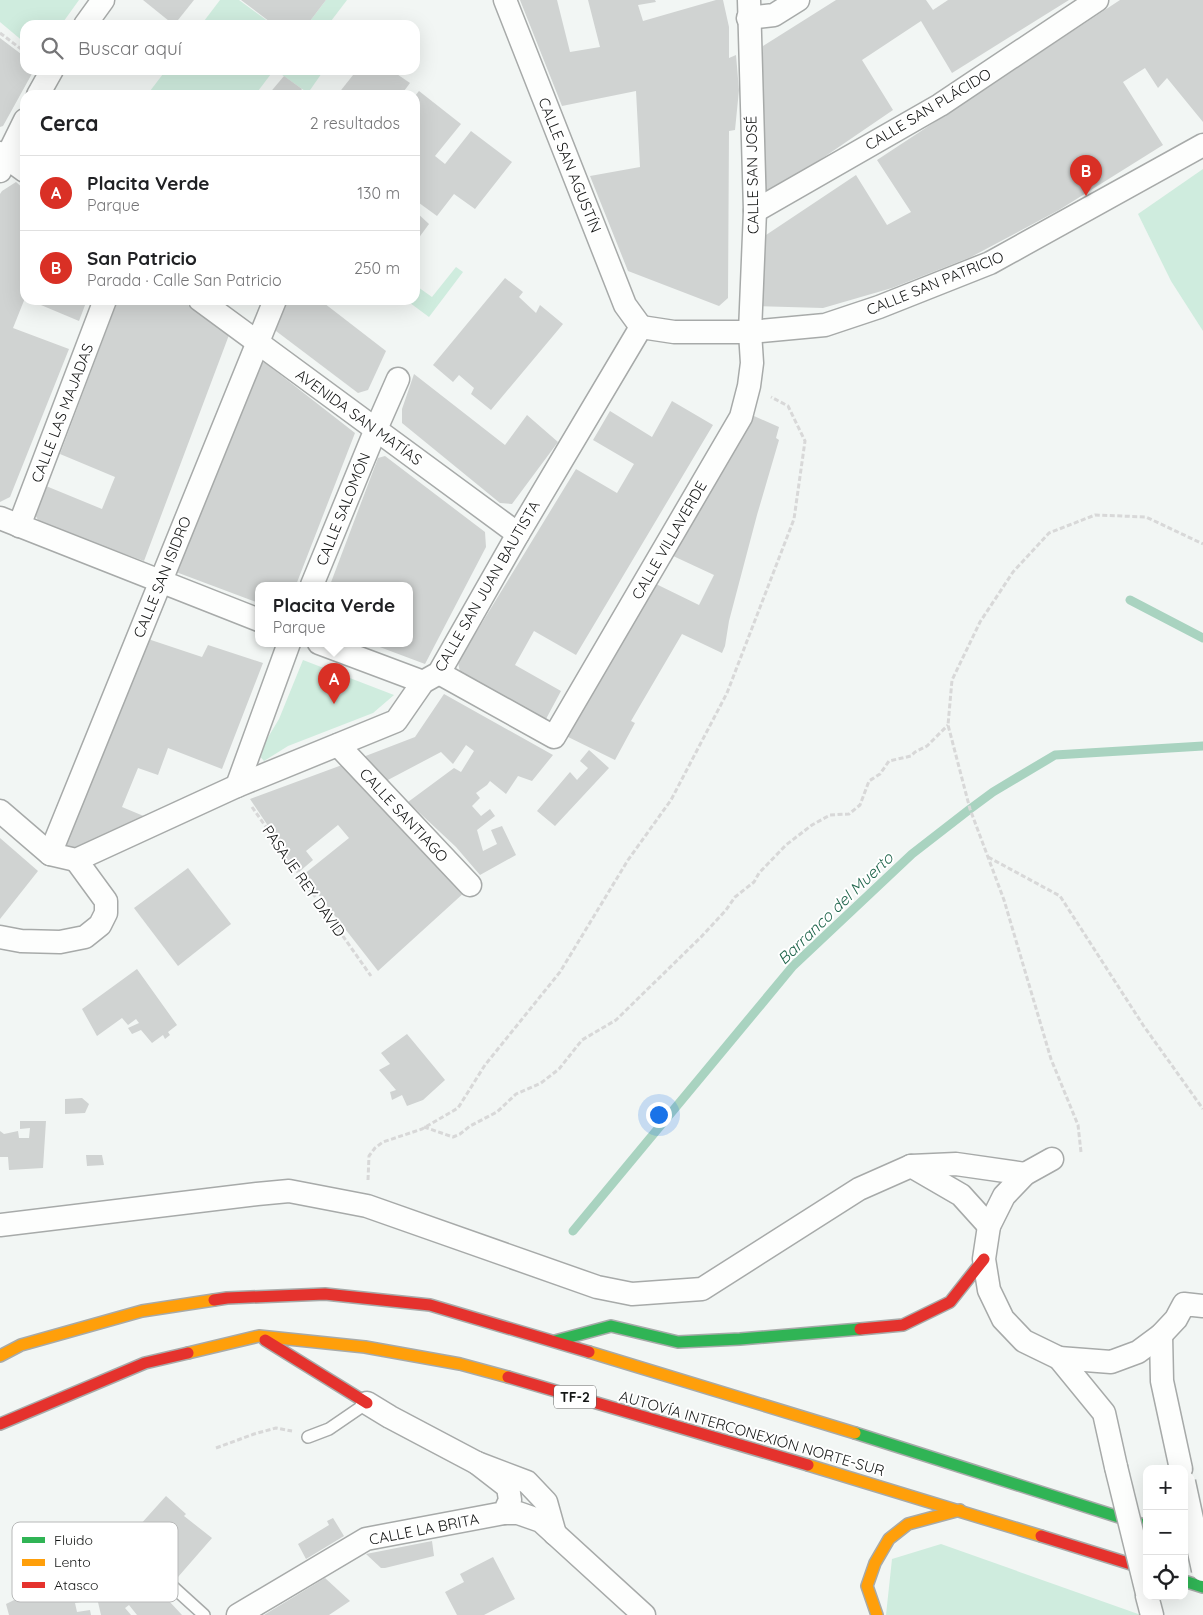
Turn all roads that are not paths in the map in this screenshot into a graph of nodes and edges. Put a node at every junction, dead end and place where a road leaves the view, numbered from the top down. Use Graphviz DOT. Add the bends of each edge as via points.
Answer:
graph roads {
  1 [pos="103,0"];
  2 [pos="505,0"];
  3 [pos="798,0"];
  4 [pos="1097,0"];
  5 [pos="747,6"];
  6 [pos="88,20"];
  7 [pos="49,75"];
  8 [pos="41,90"];
  9 [pos="20,129"];
  10 [pos="1203,144"];
  11 [pos="2,160"];
  12 [pos="20,169"];
  13 [pos="755,211"];
  14 [pos="103,305"];
  15 [pos="207,305"];
  16 [pos="273,305"];
  17 [pos="641,327"];
  18 [pos="750,332"];
  19 [pos="257,342"];
  20 [pos="398,379"];
  21 [pos="376,428"];
  22 [pos="9,522"];
  23 [pos="518,534"];
  24 [pos="160,582"];
  25 [pos="313,582"];
  26 [pos="255,618"];
  27 [pos="288,647"];
  28 [pos="332,647"];
  29 [pos="431,678"];
  30 [pos="338,745"];
  31 [pos="237,786"];
  32 [pos="0,811"];
  33 [pos="50,854"];
  34 [pos="76,860"];
  35 [pos="470,885"];
  36 [pos="0,927"];
  37 [pos="11,939"];
  38 [pos="1052,1159"];
  39 [pos="911,1166"];
  40 [pos="1025,1174"];
  41 [pos="0,1225"];
  42 [pos="989,1226"];
  43 [pos="984,1259"];
  44 [pos="1203,1306"];
  45 [pos="1161,1335"];
  46 [pos="259,1336"];
  47 [pos="555,1341"];
  48 [pos="0,1356"];
  49 [pos="1059,1358"];
  50 [pos="367,1403"];
  51 [pos="0,1424"];
  52 [pos="308,1436"];
  53 [pos="477,1463"];
  54 [pos="1180,1463"];
  55 [pos="1188,1501"];
  56 [pos="960,1510"];
  57 [pos="504,1513"];
  58 [pos="1143,1525"];
  59 [pos="555,1534"];
  60 [pos="1188,1539"];
  61 [pos="1203,1544"];
  62 [pos="1143,1568"];
  63 [pos="1203,1570"];
  64 [pos="1143,1578"];
  65 [pos="1188,1582"];
  66 [pos="1203,1587"];
  67 [pos="178,1591"];
  68 [pos="1148,1600"];
  69 [pos="204,1615"];
  70 [pos="238,1615"];
  71 [pos="644,1615"];
  72 [pos="877,1615"];
  73 [pos="1152,1615"];
  1 -- 6 [label="street"];
  2 -- 17 [label="street, CALLE SAN AGUSTÍN" via="625,304"];
  3 -- 5 [label="street" via="774,15"];
  4 -- 13 [label="street, CALLE SAN PLÁCIDO" via="940,105"];
  5 -- 13 [label="street, CALLE SAN JOSÉ"];
  7 -- 8 [label="street"];
  9 -- 11 [label="street"];
  10 -- 18 [label="street, CALLE SAN PATRICIO" via="990,263 825,325"];
  11 -- 12 [label="street"];
  13 -- 18 [label="street, CALLE SAN JOSÉ"];
  14 -- 22 [label="street, CALLE LAS MAJADAS"];
  15 -- 19 [label="street, AVENIDA SAN MATÍAS"];
  16 -- 19 [label="street, CALLE SAN ISIDRO"];
  17 -- 18 [label="street, CALLE SAN PATRICIO" via="674,332"];
  17 -- 23 [label="street, CALLE SAN JUAN BAUTISTA"];
  18 -- 29 [label="street, CALLE VILLAVERDE" via="752,363 741,417 554,737"];
  19 -- 21 [label="street, AVENIDA SAN MATÍAS"];
  19 -- 24 [label="street, CALLE SAN ISIDRO"];
  20 -- 21 [label="street, CALLE SALOMÓN"];
  21 -- 23 [label="street, AVENIDA SAN MATÍAS"];
  21 -- 25 [label="street, CALLE SALOMÓN"];
  22 -- 24 [label="street"];
  23 -- 29 [label="street, CALLE SAN JUAN BAUTISTA"];
  24 -- 26 [label="street"];
  24 -- 33 [label="street, CALLE SAN ISIDRO"];
  27 -- 31 [label="street"];
  28 -- 29 [label="street"];
  29 -- 30 [label="street, CALLE SAN JUAN BAUTISTA" via="396,721"];
  30 -- 31 [label="street, CALLE SAN JUAN BAUTISTA"];
  30 -- 35 [label="street, CALLE SANTIAGO"];
  31 -- 34 [label="street, CALLE SAN JUAN BAUTISTA"];
  32 -- 33 [label="street"];
  33 -- 34 [label="street"];
  34 -- 37 [label="street" via="106,901 106,913 100,925 85,937 60,942"];
  36 -- 37 [label="lane"];
  38 -- 40 [label="street"];
  39 -- 40 [label="street" via="956,1164"];
  39 -- 41 [label="street" via="859,1189 702,1289 632,1294 596,1287 367,1206 289,1191"];
  39 -- 42 [label="street" via="960,1195"];
  40 -- 42 [label="street" via="1004,1196"];
  42 -- 43 [label="street"];
  43 -- 47 [label="highway" via="950,1302 903,1325 678,1342 611,1326"];
  43 -- 49 [label="street" via="989,1290 1003,1319 1024,1342"];
  44 -- 45 [label="street" via="1184,1304 1176,1319"];
  45 -- 49 [label="street" via="1138,1352 1111,1362"];
  45 -- 54 [label="street" via="1162,1381"];
  46 -- 50 [label="highway"];
  46 -- 51 [label="highway, AUTOVÍA INTERCONEXIÓN NORTE-SUR / TF-2" via="145,1363"];
  46 -- 56 [label="highway, AUTOVÍA INTERCONEXIÓN NORTE-SUR / TF-2" via="365,1347 460,1364"];
  47 -- 48 [label="highway, AUTOVÍA INTERCONEXIÓN NORTE-SUR" via="430,1305 325,1294 227,1298 142,1311 21,1345"];
  47 -- 58 [label="highway, AUTOVÍA INTERCONEXIÓN NORTE-SUR"];
  49 -- 64 [label="street, bridge" via="1104,1413"];
  50 -- 52 [label="lane" via="329,1429"];
  50 -- 53 [label="street"];
  53 -- 57 [label="street" via="508,1487 510,1500"];
  53 -- 59 [label="street" via="527,1482 546,1502"];
  55 -- 63 [label="street, bridge"];
  56 -- 62 [label="highway, AUTOVÍA INTERCONEXIÓN NORTE-SUR / TF-2"];
  56 -- 72 [label="highway" via="908,1524 889,1539 874,1563 867,1586"];
  57 -- 59 [label="street, CALLE LA BRITA" via="518,1513 541,1521"];
  57 -- 70 [label="street, CALLE LA BRITA" via="366,1539"];
  59 -- 71 [label="street, CALLE LA BRITA"];
  60 -- 61 [label="highway"];
  65 -- 66 [label="highway"];
  67 -- 69 [label="lane"];
  68 -- 73 [label="street"];
}
